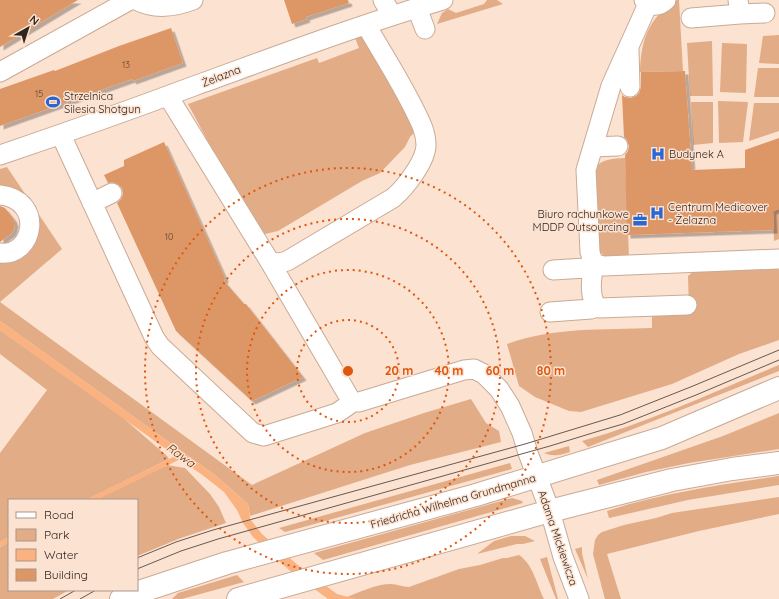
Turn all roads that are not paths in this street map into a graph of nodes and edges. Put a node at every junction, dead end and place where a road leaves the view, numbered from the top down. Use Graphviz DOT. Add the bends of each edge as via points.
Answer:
graph roads {
  1 [pos="130,0"];
  2 [pos="136,0"];
  3 [pos="193,0"];
  4 [pos="443,0"];
  5 [pos="652,1"];
  6 [pos="739,7"];
  7 [pos="387,8"];
  8 [pos="417,8"];
  9 [pos="765,13"];
  10 [pos="691,18"];
  11 [pos="366,25"];
  12 [pos="425,29"];
  13 [pos="628,46"];
  14 [pos="0,72"];
  15 [pos="630,87"];
  16 [pos="168,96"];
  17 [pos="61,135"];
  18 [pos="618,146"];
  19 [pos="593,147"];
  20 [pos="0,155"];
  21 [pos="112,193"];
  22 [pos="0,195"];
  23 [pos="92,203"];
  24 [pos="0,253"];
  25 [pos="779,259"];
  26 [pos="270,262"];
  27 [pos="595,264"];
  28 [pos="553,270"];
  29 [pos="687,305"];
  30 [pos="596,306"];
  31 [pos="550,312"];
  32 [pos="779,388"];
  33 [pos="353,402"];
  34 [pos="779,463"];
  35 [pos="537,477"];
  36 [pos="550,511"];
  37 [pos="134,596"];
  38 [pos="247,597"];
  39 [pos="579,599"];
  1 -- 14 [label="street"];
  2 -- 3 [label="street" via="166,7"];
  4 -- 8 [label="street, Żelazna"];
  5 -- 13 [label="street"];
  6 -- 9 [label="street"];
  6 -- 10 [label="street"];
  7 -- 8 [label="street, Żelazna"];
  7 -- 11 [label="street, Żelazna"];
  8 -- 12 [label="street"];
  11 -- 16 [label="street, Żelazna"];
  11 -- 26 [label="street" via="405,91 424,132 424,154 409,182 393,198 287,261"];
  13 -- 15 [label="street"];
  13 -- 19 [label="street" via="610,86"];
  16 -- 17 [label="street, Żelazna"];
  16 -- 26 [label="street"];
  17 -- 20 [label="street, Żelazna"];
  17 -- 23 [label="street"];
  18 -- 19 [label="street"];
  19 -- 27 [label="street" via="586,170 590,252"];
  21 -- 23 [label="street"];
  22 -- 24 [label="street" via="10,196 20,202 27,211 30,222 29,233 24,243 15,250"];
  23 -- 33 [label="street" via="160,346 254,433 264,436 337,413"];
  25 -- 27 [label="street" via="604,266"];
  26 -- 33 [label="street"];
  27 -- 28 [label="street" via="586,268"];
  27 -- 30 [label="street" via="591,275 592,298"];
  29 -- 30 [label="street" via="599,308"];
  30 -- 31 [label="street" via="591,310"];
  32 -- 35 [label="main road, Friedricha Wilhelma Grundmanna" via="662,438"];
  33 -- 35 [label="street, Adama Mickiewicza" via="474,369 492,381 510,406"];
  34 -- 36 [label="main road" via="672,480"];
  35 -- 36 [label="street, Adama Mickiewicza"];
  35 -- 37 [label="main road, Friedricha Wilhelma Grundmanna" via="227,563"];
  36 -- 38 [label="main road"];
  36 -- 39 [label="street, Adama Mickiewicza" via="563,557"];
}
